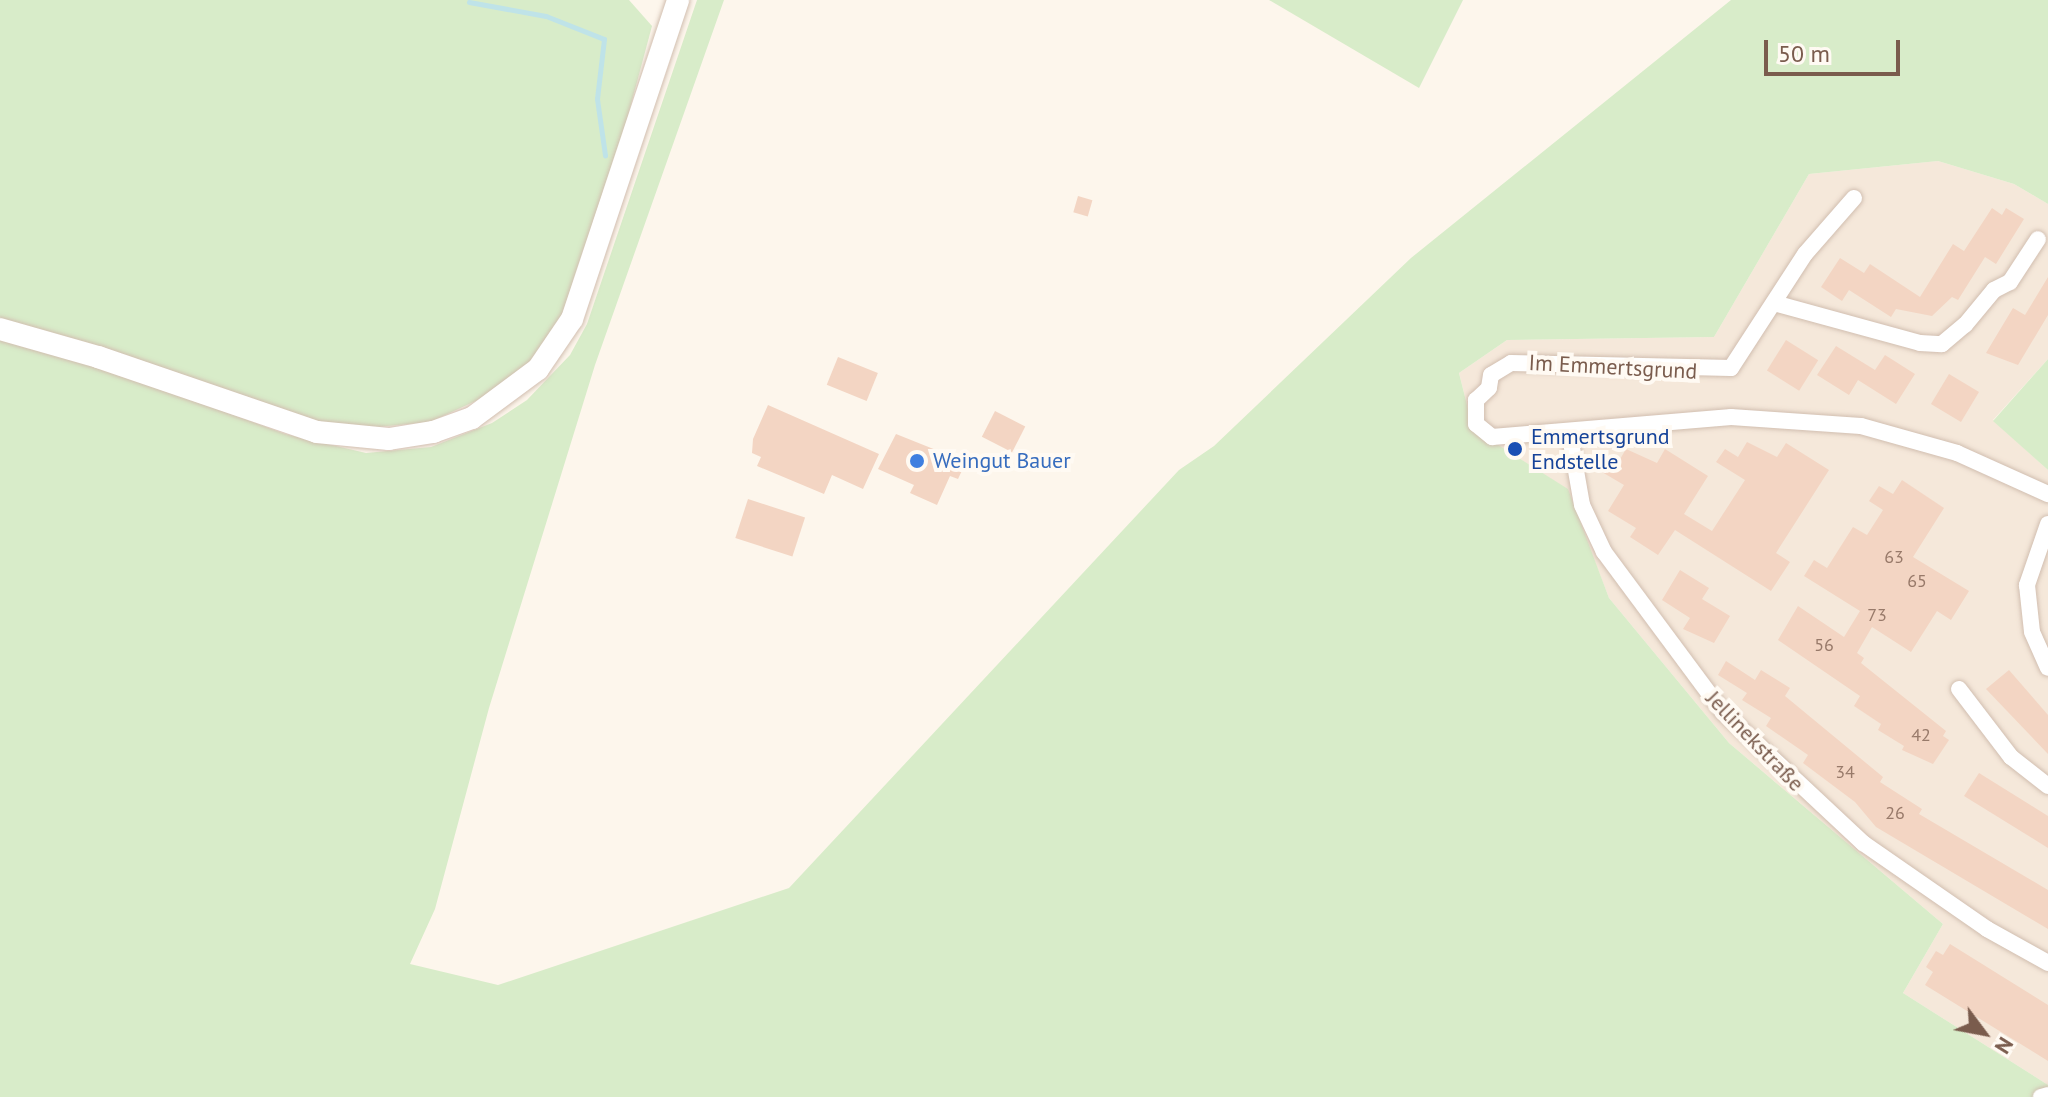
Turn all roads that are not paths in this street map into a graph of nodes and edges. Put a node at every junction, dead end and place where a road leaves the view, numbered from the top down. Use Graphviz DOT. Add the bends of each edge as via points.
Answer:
graph roads {
  1 [pos="678,0"];
  2 [pos="1854,198"];
  3 [pos="2038,239"];
  4 [pos="1774,303"];
  5 [pos="0,329"];
  6 [pos="1569,431"];
  7 [pos="2046,493"];
  8 [pos="2048,524"];
  9 [pos="2048,668"];
  10 [pos="1959,689"];
  11 [pos="2048,786"];
  12 [pos="2048,963"];
  13 [pos="2048,1095"];
  14 [pos="2041,1097"];
  1 -- 5 [label="main road" via="572,319 538,369 472,418 433,432 389,439 317,432"];
  2 -- 4 [label="street, Im Emmertsgrund" via="1805,254"];
  3 -- 4 [label="street" via="2010,282 1994,290 1942,344 1920,343"];
  4 -- 6 [label="street, Im Emmertsgrund" via="1726,370 1522,362 1498,368 1476,400 1476,424 1492,437"];
  6 -- 7 [label="street, Im Emmertsgrund" via="1760,418 1861,426 1957,453"];
  6 -- 12 [label="street, Jellinekstraße" via="1582,505 1604,552 1723,712 1863,843 1987,929"];
  8 -- 9 [label="street" via="2027,585 2032,632"];
  10 -- 11 [label="street" via="2011,757"];
  13 -- 14 [label="street"];
}
